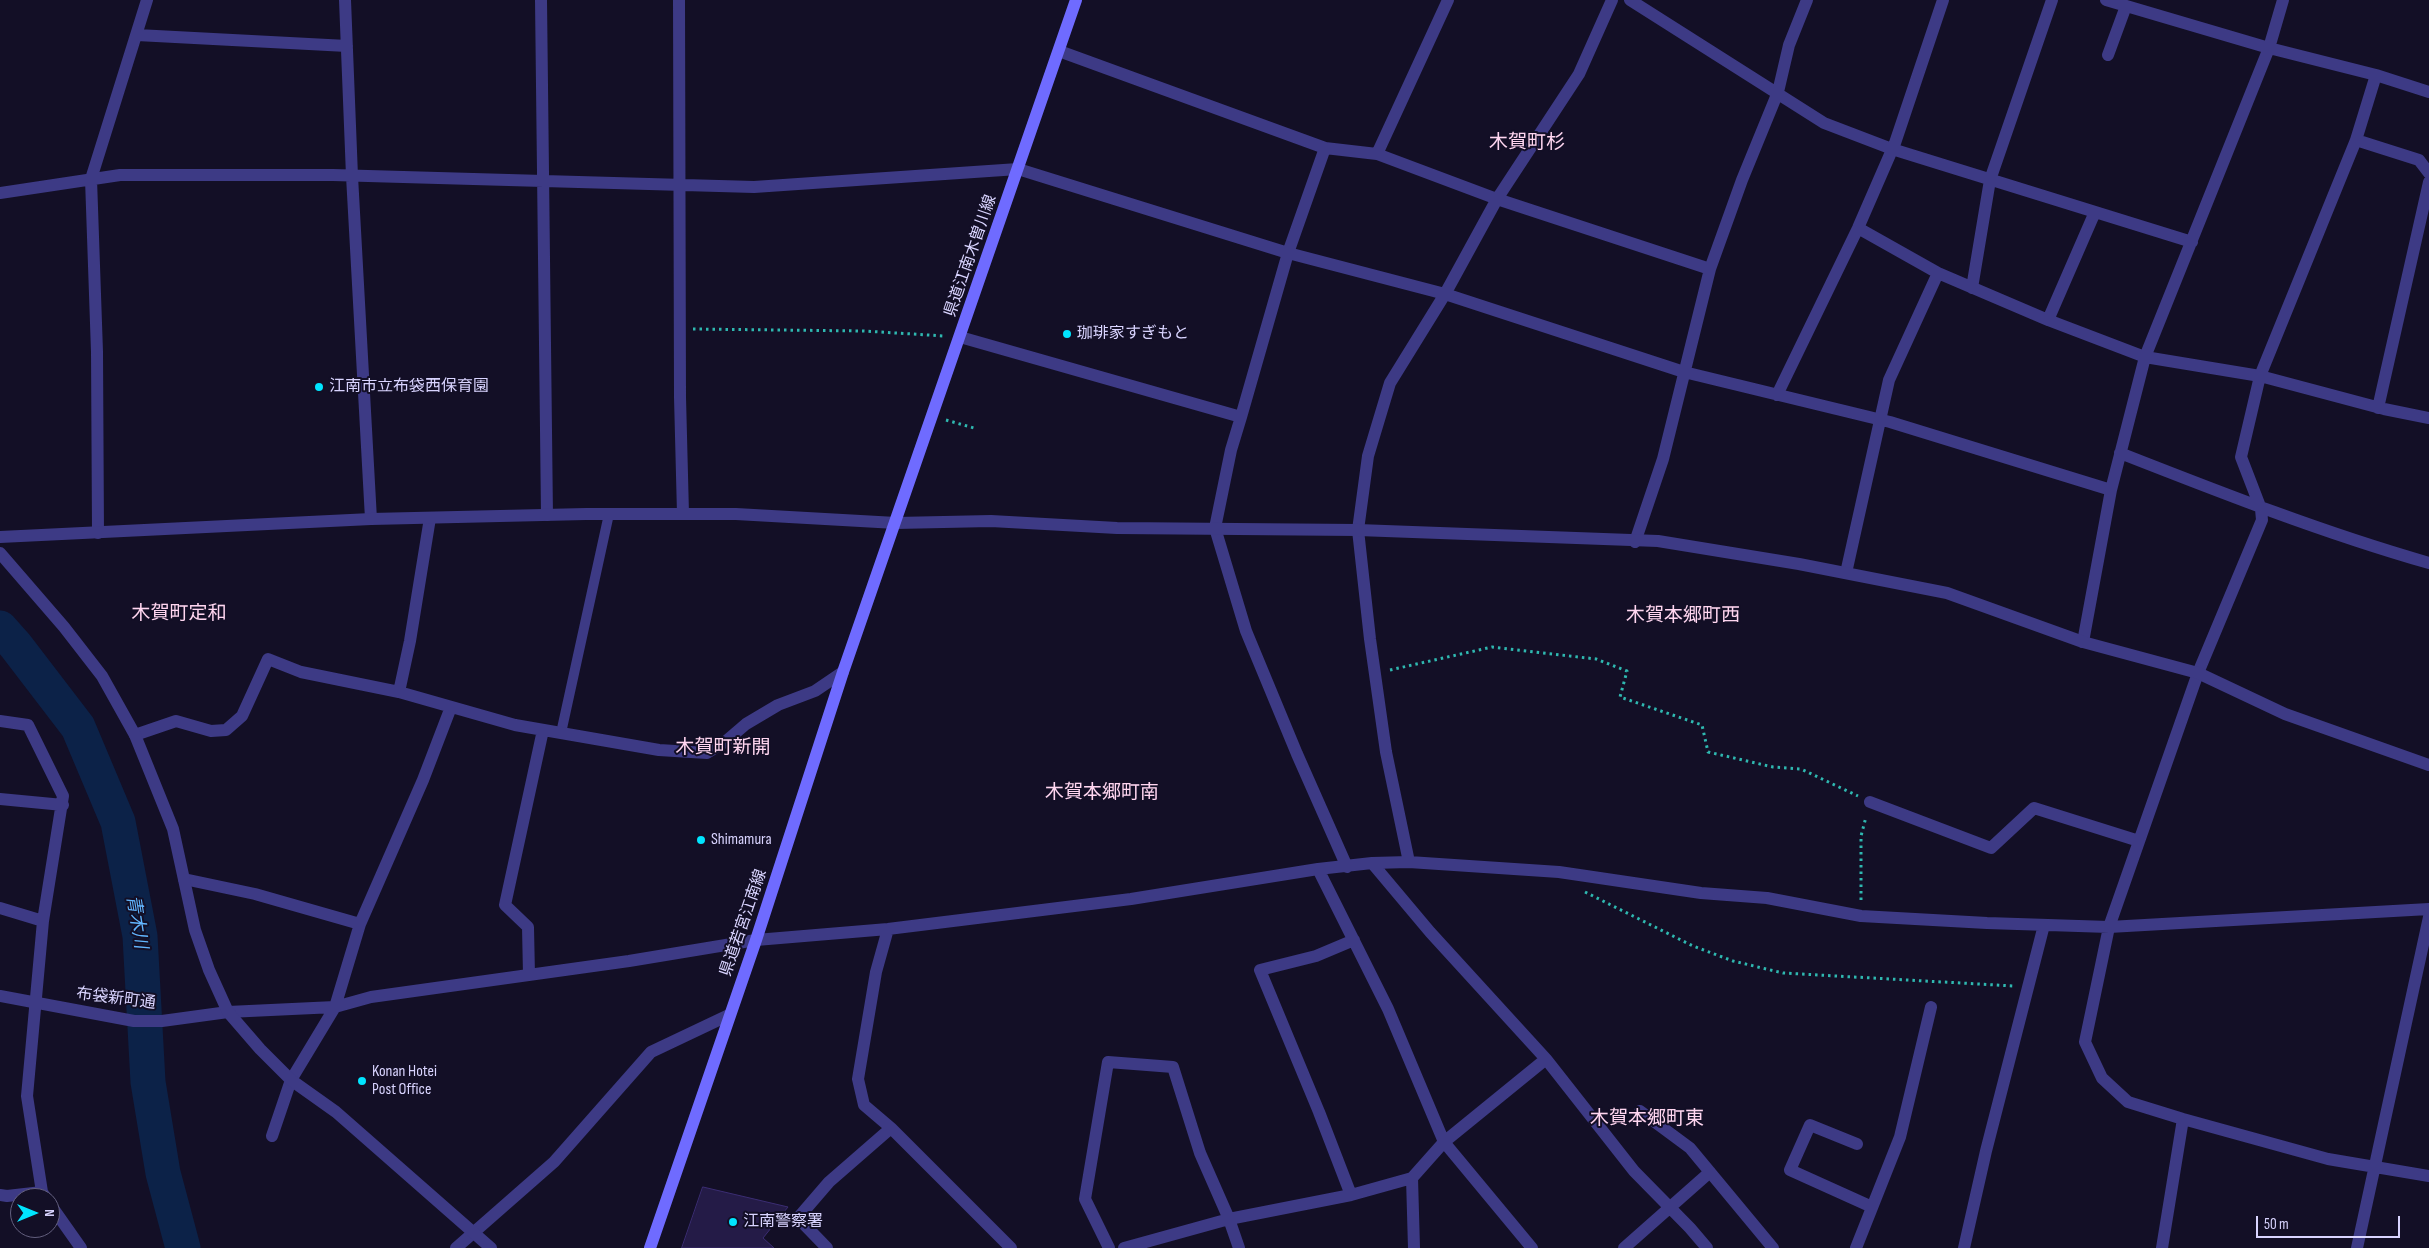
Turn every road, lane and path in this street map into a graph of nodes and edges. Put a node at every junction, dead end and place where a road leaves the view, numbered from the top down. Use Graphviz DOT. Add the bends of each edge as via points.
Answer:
graph roads {
  1 [pos="147,0"];
  2 [pos="345,0"];
  3 [pos="541,0"];
  4 [pos="679,0"];
  5 [pos="1076,0"];
  6 [pos="1448,0"];
  7 [pos="1612,0"];
  8 [pos="1630,0"];
  9 [pos="1807,0"];
  10 [pos="1943,0"];
  11 [pos="2052,0"];
  12 [pos="2106,0"];
  13 [pos="2283,0"];
  14 [pos="2126,6"];
  15 [pos="137,35"];
  16 [pos="347,46"];
  17 [pos="2269,48"];
  18 [pos="1058,51"];
  19 [pos="2108,54"];
  20 [pos="2376,75"];
  21 [pos="1778,92"];
  22 [pos="2429,92"];
  23 [pos="2356,140"];
  24 [pos="1325,148"];
  25 [pos="1892,149"];
  26 [pos="1377,154"];
  27 [pos="1018,169"];
  28 [pos="2429,173"];
  29 [pos="352,176"];
  30 [pos="91,179"];
  31 [pos="1990,180"];
  32 [pos="544,182"];
  33 [pos="2429,182"];
  34 [pos="681,185"];
  35 [pos="0,194"];
  36 [pos="1497,199"];
  37 [pos="2096,212"];
  38 [pos="1858,228"];
  39 [pos="2192,242"];
  40 [pos="1288,253"];
  41 [pos="1710,269"];
  42 [pos="1938,273"];
  43 [pos="1972,288"];
  44 [pos="1445,294"];
  45 [pos="2048,320"];
  46 [pos="680,329"];
  47 [pos="960,338"];
  48 [pos="2145,357"];
  49 [pos="1684,372"];
  50 [pos="2260,376"];
  51 [pos="1777,394"];
  52 [pos="2378,408"];
  53 [pos="933,416"];
  54 [pos="1241,416"];
  55 [pos="2429,418"];
  56 [pos="1879,420"];
  57 [pos="974,428"];
  58 [pos="2120,453"];
  59 [pos="2111,490"];
  60 [pos="2261,508"];
  61 [pos="609,514"];
  62 [pos="683,514"];
  63 [pos="547,515"];
  64 [pos="430,518"];
  65 [pos="371,519"];
  66 [pos="896,523"];
  67 [pos="1216,528"];
  68 [pos="1358,530"];
  69 [pos="98,533"];
  70 [pos="0,538"];
  71 [pos="1635,542"];
  72 [pos="0,553"];
  73 [pos="2429,563"];
  74 [pos="1846,573"];
  75 [pos="2083,642"];
  76 [pos="843,672"];
  77 [pos="1374,673"];
  78 [pos="2198,673"];
  79 [pos="399,692"];
  80 [pos="451,707"];
  81 [pos="0,722"];
  82 [pos="543,730"];
  83 [pos="562,733"];
  84 [pos="135,735"];
  85 [pos="2429,765"];
  86 [pos="0,799"];
  87 [pos="1870,802"];
  88 [pos="63,805"];
  89 [pos="2139,841"];
  90 [pos="1410,862"];
  91 [pos="1372,864"];
  92 [pos="1347,867"];
  93 [pos="1318,869"];
  94 [pos="1559,872"];
  95 [pos="184,879"];
  96 [pos="0,908"];
  97 [pos="2429,909"];
  98 [pos="1861,916"];
  99 [pos="2429,917"];
  100 [pos="43,921"];
  101 [pos="360,924"];
  102 [pos="2044,925"];
  103 [pos="2109,927"];
  104 [pos="888,929"];
  105 [pos="756,940"];
  106 [pos="1354,940"];
  107 [pos="530,974"];
  108 [pos="2028,987"];
  109 [pos="0,996"];
  110 [pos="34,1003"];
  111 [pos="335,1007"];
  112 [pos="1932,1007"];
  113 [pos="228,1012"];
  114 [pos="729,1015"];
  115 [pos="1546,1059"];
  116 [pos="291,1080"];
  117 [pos="1640,1111"];
  118 [pos="2183,1119"];
  119 [pos="891,1128"];
  120 [pos="272,1136"];
  121 [pos="1444,1142"];
  122 [pos="1857,1144"];
  123 [pos="2373,1168"];
  124 [pos="1710,1172"];
  125 [pos="2429,1176"];
  126 [pos="1412,1178"];
  127 [pos="43,1188"];
  128 [pos="1351,1195"];
  129 [pos="1670,1207"];
  130 [pos="1872,1207"];
  131 [pos="60,1219"];
  132 [pos="1229,1219"];
  133 [pos="473,1232"];
  134 [pos="80,1248"];
  135 [pos="456,1248"];
  136 [pos="491,1248"];
  137 [pos="650,1248"];
  138 [pos="827,1248"];
  139 [pos="1011,1248"];
  140 [pos="1109,1248"];
  141 [pos="1124,1248"];
  142 [pos="1239,1248"];
  143 [pos="1414,1248"];
  144 [pos="1532,1248"];
  145 [pos="1624,1248"];
  146 [pos="1707,1248"];
  147 [pos="1773,1248"];
  148 [pos="1856,1248"];
  149 [pos="1964,1248"];
  150 [pos="2162,1248"];
  151 [pos="2357,1248"];
  1 -- 15 [label="street"];
  2 -- 16 [label="street"];
  3 -- 32 [label="street"];
  4 -- 34 [label="street"];
  5 -- 18 [label="main road, 県道江南木曽川線"];
  6 -- 26 [label="street"];
  7 -- 36 [label="street" via="1579,74"];
  8 -- 21 [label="street"];
  9 -- 21 [label="street" via="1789,45"];
  10 -- 25 [label="street"];
  11 -- 31 [label="street"];
  12 -- 14 [label="street"];
  13 -- 17 [label="street"];
  14 -- 17 [label="street"];
  14 -- 19 [label="street"];
  15 -- 16 [label="street"];
  15 -- 30 [label="street"];
  16 -- 29 [label="street"];
  17 -- 20 [label="street"];
  17 -- 39 [label="street"];
  18 -- 24 [label="street"];
  18 -- 27 [label="main road, 県道江南木曽川線"];
  20 -- 22 [label="street"];
  20 -- 23 [label="street"];
  21 -- 25 [label="street" via="1824,123"];
  21 -- 41 [label="street"];
  23 -- 28 [label="street" via="2419,160"];
  23 -- 50 [label="street"];
  24 -- 26 [label="street"];
  24 -- 40 [label="street"];
  25 -- 31 [label="street"];
  25 -- 38 [label="street"];
  26 -- 36 [label="street"];
  27 -- 34 [label="street" via="754,186"];
  27 -- 40 [label="street"];
  27 -- 47 [label="main road, 県道江南木曽川線"];
  29 -- 30 [label="street" via="120,175"];
  29 -- 32 [label="street"];
  29 -- 65 [label="street"];
  30 -- 35 [label="street"];
  30 -- 69 [label="street" via="97,352"];
  31 -- 37 [label="street"];
  31 -- 43 [label="street"];
  32 -- 34 [label="street"];
  32 -- 63 [label="street"];
  33 -- 52 [label="street"];
  34 -- 46 [label="street"];
  36 -- 41 [label="street"];
  36 -- 44 [label="street"];
  37 -- 39 [label="street"];
  37 -- 45 [label="street"];
  38 -- 42 [label="street"];
  38 -- 51 [label="street"];
  39 -- 48 [label="street"];
  40 -- 44 [label="street"];
  40 -- 54 [label="street"];
  41 -- 49 [label="street"];
  42 -- 43 [label="street"];
  42 -- 56 [label="street" via="1889,380"];
  43 -- 45 [label="street"];
  44 -- 49 [label="street"];
  44 -- 68 [label="street" via="1390,383 1368,456"];
  45 -- 48 [label="street"];
  46 -- 47 [label="path" via="864,331"];
  46 -- 62 [label="street"];
  47 -- 53 [label="main road, 県道江南木曽川線"];
  47 -- 54 [label="street"];
  48 -- 50 [label="street"];
  48 -- 58 [label="street"];
  49 -- 51 [label="street"];
  49 -- 71 [label="street" via="1663,459"];
  50 -- 52 [label="street"];
  50 -- 60 [label="street" via="2241,457"];
  51 -- 56 [label="street"];
  52 -- 55 [label="street"];
  53 -- 57 [label="path"];
  53 -- 66 [label="main road, 県道江南木曽川線"];
  54 -- 67 [label="street"];
  56 -- 59 [label="street"];
  56 -- 74 [label="street"];
  58 -- 59 [label="street"];
  58 -- 60 [label="street"];
  59 -- 75 [label="street"];
  60 -- 73 [label="street" via="2373,548"];
  60 -- 78 [label="street" via="2262,520"];
  61 -- 62 [label="street"];
  61 -- 63 [label="street"];
  61 -- 83 [label="lane"];
  62 -- 66 [label="street"];
  63 -- 64 [label="street"];
  64 -- 65 [label="street"];
  64 -- 79 [label="street"];
  65 -- 69 [label="street"];
  66 -- 67 [label="street" via="991,521 1117,528"];
  66 -- 76 [label="main road, 県道若宮江南線"];
  67 -- 68 [label="street"];
  67 -- 92 [label="street" via="1246,631"];
  68 -- 71 [label="street" via="1513,534"];
  68 -- 77 [label="street"];
  69 -- 70 [label="street"];
  71 -- 74 [label="street" via="1658,541"];
  72 -- 84 [label="street" via="102,676"];
  74 -- 75 [label="street" via="1947,593"];
  75 -- 78 [label="street"];
  76 -- 83 [label="street" via="815,691 746,724 707,753 659,750"];
  76 -- 105 [label="main road, 県道若宮江南線"];
  77 -- 87 [label="path" via="1492,647 1596,659 1627,671 1620,697 1702,725 1708,752 1801,769"];
  77 -- 90 [label="street" via="1386,752"];
  78 -- 85 [label="street" via="2285,714"];
  78 -- 89 [label="street"];
  79 -- 80 [label="street"];
  79 -- 84 [label="street" via="301,672 268,659 242,716 226,730 211,731 176,721"];
  80 -- 82 [label="street"];
  80 -- 101 [label="street"];
  81 -- 88 [label="street" via="28,725 64,796"];
  82 -- 83 [label="street"];
  82 -- 107 [label="street" via="505,905 528,927"];
  84 -- 95 [label="street" via="173,829"];
  86 -- 88 [label="street"];
  87 -- 89 [label="street" via="1991,848 2034,808"];
  87 -- 98 [label="path" via="1861,836"];
  88 -- 100 [label="street"];
  89 -- 103 [label="street"];
  90 -- 91 [label="street, 布袋新町通"];
  90 -- 94 [label="street, 布袋新町通"];
  91 -- 92 [label="street, 布袋新町通"];
  91 -- 115 [label="street"];
  92 -- 93 [label="street, 布袋新町通"];
  93 -- 104 [label="street, 布袋新町通" via="1131,899"];
  93 -- 106 [label="street"];
  94 -- 98 [label="street, 布袋新町通" via="1701,893 1767,898"];
  94 -- 108 [label="path" via="1591,896 1693,946 1741,963 1783,973"];
  95 -- 101 [label="street" via="255,894"];
  95 -- 113 [label="street" via="194,930"];
  96 -- 100 [label="street"];
  97 -- 103 [label="street, 布袋新町通"];
  98 -- 102 [label="street, 布袋新町通"];
  99 -- 123 [label="street"];
  100 -- 110 [label="street"];
  101 -- 111 [label="street"];
  102 -- 103 [label="street, 布袋新町通"];
  102 -- 108 [label="street"];
  103 -- 118 [label="street" via="2085,1042 2102,1078 2128,1102"];
  104 -- 105 [label="street, 布袋新町通"];
  104 -- 119 [label="street" via="876,972 858,1078 864,1105"];
  105 -- 107 [label="street, 布袋新町通"];
  105 -- 114 [label="main road, 県道若宮江南線"];
  106 -- 121 [label="street" via="1388,1009"];
  106 -- 128 [label="street" via="1316,956 1260,970"];
  107 -- 111 [label="street, 布袋新町通" via="371,997"];
  108 -- 149 [label="street"];
  109 -- 110 [label="street, 布袋新町通"];
  110 -- 113 [label="street, 布袋新町通" via="134,1021 162,1021"];
  110 -- 127 [label="street" via="27,1096"];
  111 -- 113 [label="street, 布袋新町通"];
  111 -- 116 [label="street"];
  112 -- 130 [label="street" via="1900,1137"];
  113 -- 116 [label="street"];
  114 -- 133 [label="street" via="651,1052 554,1162"];
  114 -- 137 [label="main road, 県道若宮江南線"];
  115 -- 121 [label="street"];
  115 -- 129 [label="street" via="1634,1171"];
  116 -- 120 [label="street"];
  116 -- 133 [label="street" via="336,1112"];
  117 -- 124 [label="street" via="1690,1148"];
  118 -- 123 [label="street" via="2328,1159"];
  118 -- 150 [label="street"];
  119 -- 138 [label="street" via="829,1182 798,1218"];
  119 -- 139 [label="street"];
  121 -- 126 [label="street"];
  121 -- 144 [label="street"];
  122 -- 130 [label="street" via="1810,1125 1790,1170"];
  123 -- 125 [label="street"];
  123 -- 151 [label="street"];
  124 -- 129 [label="street"];
  124 -- 147 [label="street"];
  126 -- 128 [label="street"];
  126 -- 143 [label="street"];
  128 -- 132 [label="street"];
  129 -- 145 [label="street"];
  129 -- 146 [label="street"];
  130 -- 148 [label="street"];
  131 -- 134 [label="street"];
  132 -- 140 [label="street" via="1200,1153 1173,1067 1108,1062 1085,1199"];
  132 -- 141 [label="street"];
  132 -- 142 [label="street"];
  133 -- 135 [label="street"];
  133 -- 136 [label="street"];
}
